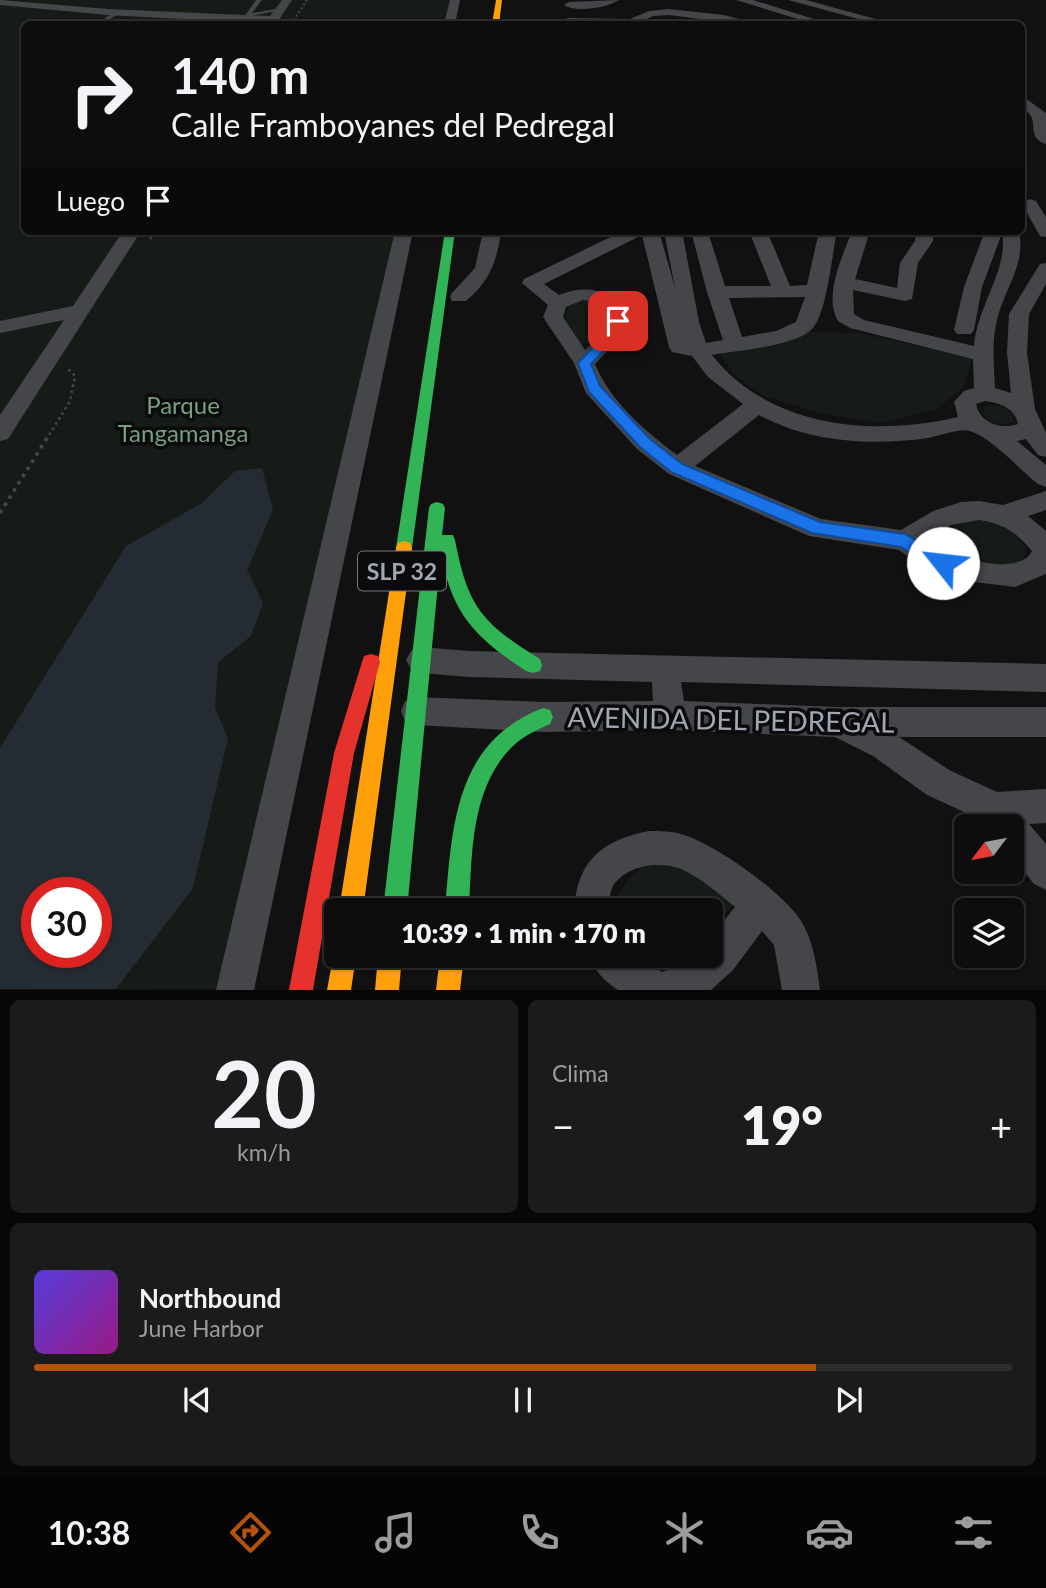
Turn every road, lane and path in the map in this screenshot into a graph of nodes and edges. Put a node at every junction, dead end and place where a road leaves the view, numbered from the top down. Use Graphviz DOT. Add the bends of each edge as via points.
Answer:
graph roads {
  1 [pos="259,0"];
  2 [pos="455,0"];
  3 [pos="482,0"];
  4 [pos="499,0"];
  5 [pos="614,0"];
  6 [pos="741,0"];
  7 [pos="793,0"];
  8 [pos="0,2"];
  9 [pos="565,2"];
  10 [pos="28,3"];
  11 [pos="665,6"];
  12 [pos="116,13"];
  13 [pos="278,13"];
  14 [pos="247,17"];
  15 [pos="104,21"];
  16 [pos="451,21"];
  17 [pos="479,21"];
  18 [pos="496,21"];
  19 [pos="568,21"];
  20 [pos="635,21"];
  21 [pos="729,21"];
  22 [pos="818,21"];
  23 [pos="876,21"];
  24 [pos="1025,102"];
  25 [pos="1042,116"];
  26 [pos="1046,139"];
  27 [pos="1030,204"];
  28 [pos="1046,232"];
  29 [pos="129,235"];
  30 [pos="403,235"];
  31 [pos="449,235"];
  32 [pos="492,235"];
  33 [pos="628,235"];
  34 [pos="651,235"];
  35 [pos="700,235"];
  36 [pos="760,235"];
  37 [pos="827,235"];
  38 [pos="859,235"];
  39 [pos="925,235"];
  40 [pos="1002,235"];
  41 [pos="1003,235"];
  42 [pos="676,241"];
  43 [pos="660,264"];
  44 [pos="1046,268"];
  45 [pos="981,270"];
  46 [pos="462,271"];
  47 [pos="1005,278"];
  48 [pos="846,284"];
  49 [pos="1041,289"];
  50 [pos="782,290"];
  51 [pos="814,290"];
  52 [pos="716,292"];
  53 [pos="458,304"];
  54 [pos="558,304"];
  55 [pos="968,310"];
  56 [pos="991,310"];
  57 [pos="79,311"];
  58 [pos="1019,314"];
  59 [pos="0,327"];
  60 [pos="964,330"];
  61 [pos="734,344"];
  62 [pos="689,349"];
  63 [pos="52,352"];
  64 [pos="984,355"];
  65 [pos="584,363"];
  66 [pos="30,387"];
  67 [pos="985,394"];
  68 [pos="0,396"];
  69 [pos="751,410"];
  70 [pos="1027,419"];
  71 [pos="981,426"];
  72 [pos="0,433"];
  73 [pos="1046,449"];
  74 [pos="677,468"];
  75 [pos="1046,478"];
  76 [pos="1046,500"];
  77 [pos="0,513"];
  78 [pos="1004,514"];
  79 [pos="408,533"];
  80 [pos="905,541"];
  81 [pos="1046,550"];
  82 [pos="421,660"];
  83 [pos="533,666"];
  84 [pos="665,668"];
  85 [pos="1046,678"];
  86 [pos="416,711"];
  87 [pos="670,715"];
  88 [pos="543,717"];
  89 [pos="837,722"];
  90 [pos="1046,722"];
  91 [pos="1046,806"];
  92 [pos="993,814"];
  93 [pos="1024,814"];
  94 [pos="1024,845"];
  95 [pos="1046,872"];
  96 [pos="353,898"];
  97 [pos="396,898"];
  98 [pos="458,898"];
  99 [pos="591,898"];
  100 [pos="759,904"];
  101 [pos="342,968"];
  102 [pos="389,968"];
  103 [pos="451,968"];
  104 [pos="619,968"];
  105 [pos="235,989"];
  106 [pos="301,989"];
  107 [pos="339,989"];
  108 [pos="387,989"];
  109 [pos="448,989"];
  110 [pos="669,989"];
  111 [pos="802,989"];
  1 -- 14 [label="lane"];
  2 -- 16 [label="street"];
  3 -- 17 [label="main road"];
  4 -- 18 [label="main road"];
  5 -- 9 [label="street"];
  6 -- 22 [label="street"];
  7 -- 23 [label="street"];
  8 -- 10 [label="street"];
  9 -- 19 [label="street"];
  10 -- 12 [label="street"];
  10 -- 14 [label="street"];
  11 -- 20 [label="street"];
  11 -- 21 [label="street"];
  12 -- 14 [label="street"];
  12 -- 15 [label="lane"];
  13 -- 14 [label="street"];
  24 -- 25 [label="street"];
  25 -- 26 [label="street" via="1038,128"];
  27 -- 28 [label="street"];
  29 -- 57 [label="street"];
  30 -- 105 [label="street"];
  31 -- 79 [label="main road, SLP 32"];
  32 -- 53 [label="street" via="488,264"];
  33 -- 54 [label="street" via="531,283"];
  34 -- 43 [label="street"];
  35 -- 52 [label="street"];
  36 -- 50 [label="street"];
  37 -- 51 [label="street"];
  38 -- 48 [label="street"];
  39 -- 48 [label="street" via="909,263 905,295"];
  40 -- 45 [label="street"];
  41 -- 47 [label="street"];
  42 -- 43 [label="street"];
  42 -- 62 [label="street" via="691,329"];
  43 -- 62 [label="street"];
  44 -- 49 [label="street"];
  45 -- 47 [label="street"];
  45 -- 55 [label="street"];
  46 -- 53 [label="main road"];
  47 -- 49 [label="street"];
  47 -- 56 [label="street"];
  48 -- 64 [label="street" via="842,307 845,317 857,324"];
  49 -- 58 [label="street"];
  50 -- 51 [label="street"];
  50 -- 52 [label="street"];
  51 -- 61 [label="street" via="804,326 795,332"];
  52 -- 61 [label="street"];
  54 -- 65 [label="street" via="553,317"];
  54 -- 65 [label="street" via="576,293 596,294 620,312 615,332"];
  55 -- 56 [label="street"];
  55 -- 60 [label="street"];
  56 -- 58 [label="street"];
  56 -- 64 [label="street"];
  57 -- 59 [label="street"];
  57 -- 63 [label="street"];
  58 -- 70 [label="street" via="1017,353"];
  61 -- 62 [label="street"];
  62 -- 69 [label="street"];
  63 -- 66 [label="street"];
  63 -- 77 [label="path" via="75,376 70,401"];
  64 -- 67 [label="street"];
  65 -- 74 [label="street" via="594,388 645,443"];
  66 -- 68 [label="street"];
  66 -- 72 [label="street"];
  67 -- 70 [label="street" via="1006,398"];
  67 -- 71 [label="street" via="965,402 965,411"];
  69 -- 71 [label="street" via="828,428 891,434"];
  69 -- 74 [label="street"];
  70 -- 71 [label="street" via="1021,434"];
  70 -- 73 [label="street"];
  71 -- 75 [label="street"];
  74 -- 80 [label="street" via="818,529"];
  76 -- 78 [label="street"];
  78 -- 80 [label="street" via="973,508 921,528"];
  78 -- 81 [label="street" via="1032,529"];
  79 -- 96 [label="main road, SLP 32"];
  79 -- 106 [label="main road" via="344,753"];
  80 -- 81 [label="street" via="958,569 1015,576 1038,566"];
  82 -- 83 [label="street, AVENIDA DEL PEDREGAL"];
  82 -- 83 [label="main road, SLP 32" via="440,495 455,593 467,615 491,640"];
  82 -- 86 [label="main road, SLP 32"];
  83 -- 84 [label="street, AVENIDA DEL PEDREGAL"];
  84 -- 85 [label="street, AVENIDA DEL PEDREGAL"];
  84 -- 87 [label="street"];
  86 -- 88 [label="street, AVENIDA DEL PEDREGAL"];
  86 -- 97 [label="main road, SLP 32"];
  87 -- 88 [label="street, AVENIDA DEL PEDREGAL"];
  87 -- 89 [label="street, AVENIDA DEL PEDREGAL"];
  88 -- 98 [label="main road" via="506,738 481,767 469,803"];
  89 -- 90 [label="street, AVENIDA DEL PEDREGAL"];
  89 -- 92 [label="street" via="884,745"];
  91 -- 93 [label="street"];
  94 -- 95 [label="street"];
  99 -- 100 [label="street" via="608,864 648,847 684,852"];
  100 -- 110 [label="street" via="726,949 703,971"];
  100 -- 111 [label="street" via="787,931"];
  101 -- 107 [label="main road"];
  102 -- 108 [label="main road"];
  103 -- 109 [label="main road"];
  104 -- 110 [label="street"];
}
